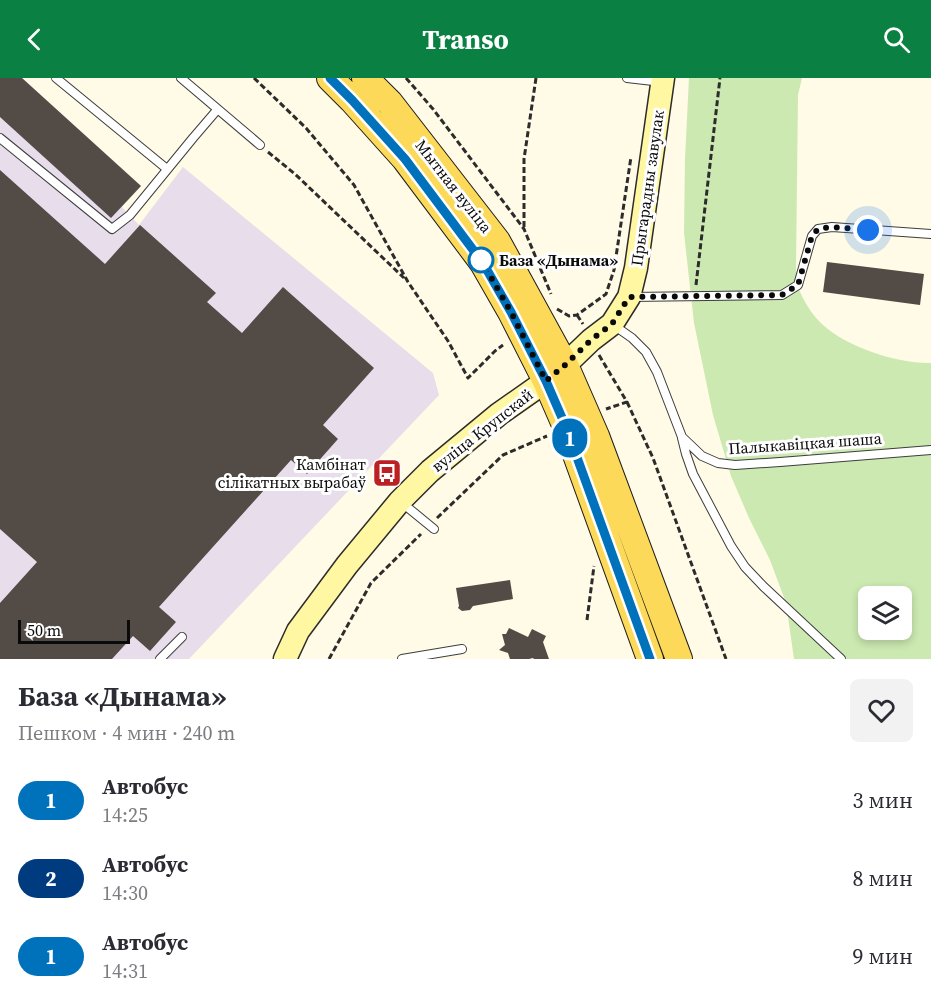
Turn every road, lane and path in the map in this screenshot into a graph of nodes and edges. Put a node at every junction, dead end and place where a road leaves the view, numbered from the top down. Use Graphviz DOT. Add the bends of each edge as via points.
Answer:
graph roads {
  1 [pos="56,78"];
  2 [pos="181,78"];
  3 [pos="254,78"];
  4 [pos="330,78"];
  5 [pos="365,78"];
  6 [pos="406,78"];
  7 [pos="536,78"];
  8 [pos="627,78"];
  9 [pos="720,78"];
  10 [pos="663,80"];
  11 [pos="217,110"];
  12 [pos="0,138"];
  13 [pos="260,145"];
  14 [pos="633,147"];
  15 [pos="167,170"];
  16 [pos="524,229"];
  17 [pos="931,234"];
  18 [pos="408,282"];
  19 [pos="695,296"];
  20 [pos="629,297"];
  21 [pos="553,300"];
  22 [pos="556,308"];
  23 [pos="577,315"];
  24 [pos="583,324"];
  25 [pos="612,324"];
  26 [pos="503,345"];
  27 [pos="598,354"];
  28 [pos="555,373"];
  29 [pos="627,402"];
  30 [pos="601,411"];
  31 [pos="682,437"];
  32 [pos="931,450"];
  33 [pos="400,501"];
  34 [pos="434,529"];
  35 [pos="594,567"];
  36 [pos="587,620"];
  37 [pos="182,637"];
  38 [pos="462,649"];
  39 [pos="160,659"];
  40 [pos="285,659"];
  41 [pos="402,659"];
  42 [pos="650,659"];
  43 [pos="679,659"];
  44 [pos="726,659"];
  45 [pos="841,659"];
  1 -- 15 [label="lane"];
  2 -- 11 [label="lane"];
  3 -- 18 [label="path" via="306,128 354,185"];
  4 -- 28 [label="main road, Мытная вуліца" via="405,159 483,263 511,312"];
  5 -- 28 [label="main road, Мытная вуліца" via="390,103 497,242"];
  6 -- 16 [label="path"];
  7 -- 16 [label="path" via="524,159"];
  8 -- 10 [label="lane"];
  9 -- 19 [label="path"];
  10 -- 20 [label="main road, Прыгарадны завулак"];
  11 -- 13 [label="lane"];
  11 -- 15 [label="lane"];
  12 -- 15 [label="lane" via="112,229 130,215"];
  13 -- 18 [label="path"];
  14 -- 23 [label="path" via="614,270 606,294"];
  16 -- 21 [label="path"];
  17 -- 19 [label="lane" via="818,229 812,236 798,285 782,295"];
  18 -- 26 [label="path" via="468,378"];
  19 -- 20 [label="lane"];
  20 -- 25 [label="main road, Прыгарадны завулак"];
  22 -- 23 [label="path" via="569,316"];
  23 -- 24 [label="path"];
  25 -- 28 [label="main road, Прыгарадны завулак"];
  25 -- 31 [label="lane, Палыкавіцкая шаша" via="646,352"];
  27 -- 29 [label="path"];
  28 -- 33 [label="main road, вуліца Крупскай" via="438,464"];
  28 -- 42 [label="main road, вуліца Крупскай" via="566,427"];
  28 -- 43 [label="main road" via="596,436"];
  29 -- 30 [label="path"];
  29 -- 44 [label="path" via="653,458"];
  31 -- 32 [label="lane, Палыкавіцкая шаша" via="702,456 735,465"];
  31 -- 45 [label="lane" via="693,474 745,567"];
  33 -- 34 [label="lane"];
  33 -- 40 [label="main road, вуліца Крупскай" via="346,565 298,631"];
  35 -- 36 [label="path"];
  37 -- 39 [label="lane"];
  38 -- 41 [label="lane"];
}
